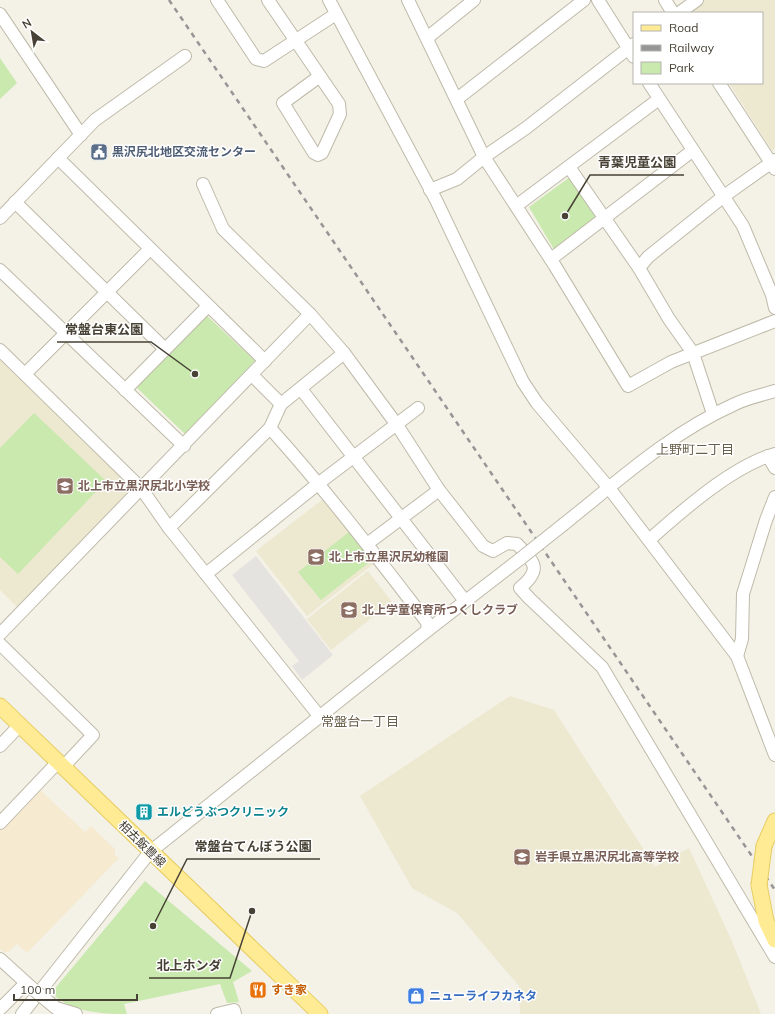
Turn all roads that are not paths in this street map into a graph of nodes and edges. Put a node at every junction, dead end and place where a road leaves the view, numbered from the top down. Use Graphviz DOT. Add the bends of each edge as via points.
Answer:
graph roads {
  1 [pos="218,0"];
  2 [pos="268,0"];
  3 [pos="328,0"];
  4 [pos="408,0"];
  5 [pos="584,0"];
  6 [pos="598,0"];
  7 [pos="665,0"];
  8 [pos="697,0"];
  9 [pos="469,2"];
  10 [pos="672,12"];
  11 [pos="680,12"];
  12 [pos="0,14"];
  13 [pos="336,14"];
  14 [pos="427,38"];
  15 [pos="295,40"];
  16 [pos="632,50"];
  17 [pos="185,56"];
  18 [pos="320,76"];
  19 [pos="650,84"];
  20 [pos="720,84"];
  21 [pos="457,99"];
  22 [pos="659,99"];
  23 [pos="81,135"];
  24 [pos="692,151"];
  25 [pos="484,157"];
  26 [pos="58,158"];
  27 [pos="774,164"];
  28 [pos="569,167"];
  29 [pos="203,184"];
  30 [pos="430,190"];
  31 [pos="724,196"];
  32 [pos="15,202"];
  33 [pos="516,206"];
  34 [pos="0,218"];
  35 [pos="604,218"];
  36 [pos="150,249"];
  37 [pos="551,259"];
  38 [pos="639,268"];
  39 [pos="0,270"];
  40 [pos="108,292"];
  41 [pos="208,306"];
  42 [pos="775,308"];
  43 [pos="310,314"];
  44 [pos="775,321"];
  45 [pos="66,334"];
  46 [pos="165,349"];
  47 [pos="0,350"];
  48 [pos="692,352"];
  49 [pos="344,354"];
  50 [pos="265,361"];
  51 [pos="25,374"];
  52 [pos="252,375"];
  53 [pos="300,388"];
  54 [pos="125,390"];
  55 [pos="775,391"];
  56 [pos="281,404"];
  57 [pos="418,408"];
  58 [pos="714,414"];
  59 [pos="397,425"];
  60 [pos="270,428"];
  61 [pos="184,446"];
  62 [pos="772,455"];
  63 [pos="354,458"];
  64 [pos="775,468"];
  65 [pos="319,483"];
  66 [pos="141,488"];
  67 [pos="609,488"];
  68 [pos="439,490"];
  69 [pos="775,497"];
  70 [pos="401,520"];
  71 [pos="169,528"];
  72 [pos="649,540"];
  73 [pos="367,544"];
  74 [pos="206,574"];
  75 [pos="465,601"];
  76 [pos="428,630"];
  77 [pos="0,634"];
  78 [pos="0,644"];
  79 [pos="737,656"];
  80 [pos="0,706"];
  81 [pos="320,717"];
  82 [pos="20,725"];
  83 [pos="772,740"];
  84 [pos="0,746"];
  85 [pos="775,755"];
  86 [pos="61,764"];
  87 [pos="775,821"];
  88 [pos="0,823"];
  89 [pos="150,852"];
  90 [pos="775,940"];
  91 [pos="775,957"];
  92 [pos="0,959"];
  93 [pos="30,986"];
  94 [pos="0,1009"];
  95 [pos="22,1014"];
  96 [pos="76,1014"];
  97 [pos="217,1014"];
  98 [pos="235,1014"];
  99 [pos="320,1014"];
  1 -- 15 [label="street" via="259,61 264,61"];
  2 -- 15 [label="street"];
  3 -- 13 [label="street"];
  4 -- 14 [label="street"];
  5 -- 21 [label="street"];
  6 -- 16 [label="street"];
  7 -- 10 [label="street"];
  8 -- 11 [label="street"];
  9 -- 14 [label="street"];
  12 -- 23 [label="street"];
  13 -- 15 [label="street"];
  13 -- 30 [label="street"];
  14 -- 21 [label="street"];
  15 -- 18 [label="street"];
  16 -- 25 [label="street"];
  17 -- 23 [label="street" via="95,120"];
  18 -- 18 [label="street" via="339,104 340,114 322,153 318,155 314,153 283,103"];
  19 -- 22 [label="street"];
  20 -- 27 [label="street"];
  21 -- 25 [label="street"];
  22 -- 24 [label="street"];
  22 -- 28 [label="street"];
  23 -- 26 [label="street"];
  24 -- 31 [label="street"];
  24 -- 35 [label="street"];
  25 -- 30 [label="street" via="457,179"];
  25 -- 33 [label="street"];
  26 -- 32 [label="street"];
  26 -- 36 [label="street"];
  27 -- 31 [label="street"];
  28 -- 33 [label="street"];
  28 -- 35 [label="street"];
  29 -- 43 [label="street" via="223,229"];
  30 -- 67 [label="street" via="523,382 537,403"];
  31 -- 38 [label="street" via="648,256"];
  31 -- 42 [label="street" via="757,256"];
  32 -- 34 [label="street"];
  32 -- 40 [label="street"];
  33 -- 37 [label="street"];
  35 -- 37 [label="street"];
  35 -- 38 [label="street"];
  36 -- 40 [label="street"];
  36 -- 41 [label="street"];
  37 -- 48 [label="street" via="628,386"];
  38 -- 48 [label="street"];
  39 -- 45 [label="street"];
  40 -- 45 [label="street"];
  40 -- 46 [label="street"];
  41 -- 46 [label="street"];
  41 -- 50 [label="street"];
  43 -- 49 [label="street"];
  43 -- 50 [label="street"];
  44 -- 48 [label="street"];
  45 -- 51 [label="street"];
  45 -- 54 [label="street"];
  46 -- 54 [label="street"];
  47 -- 51 [label="street"];
  48 -- 58 [label="street"];
  49 -- 53 [label="street"];
  49 -- 59 [label="street"];
  50 -- 52 [label="street"];
  51 -- 66 [label="street"];
  52 -- 56 [label="street"];
  52 -- 61 [label="street"];
  53 -- 56 [label="street"];
  53 -- 63 [label="street"];
  54 -- 61 [label="street"];
  55 -- 58 [label="street" via="736,403"];
  56 -- 60 [label="street"];
  57 -- 59 [label="street"];
  58 -- 67 [label="street" via="663,445"];
  59 -- 63 [label="street"];
  59 -- 68 [label="street"];
  60 -- 65 [label="street"];
  60 -- 71 [label="street"];
  61 -- 66 [label="street"];
  62 -- 64 [label="street"];
  62 -- 72 [label="street" via="733,475 690,504"];
  63 -- 65 [label="street"];
  63 -- 70 [label="street"];
  65 -- 73 [label="street"];
  65 -- 74 [label="street"];
  66 -- 71 [label="street"];
  66 -- 77 [label="street"];
  67 -- 72 [label="street"];
  67 -- 75 [label="street, bridge"];
  68 -- 70 [label="street"];
  68 -- 91 [label="street" via="484,546 493,551 507,543 517,544 534,562 535,573 520,588 602,667"];
  69 -- 79 [label="street" via="743,594 742,639"];
  70 -- 73 [label="street"];
  70 -- 75 [label="street"];
  71 -- 74 [label="street"];
  72 -- 79 [label="street"];
  73 -- 76 [label="street" via="427,622"];
  74 -- 81 [label="street"];
  75 -- 76 [label="street"];
  76 -- 81 [label="street"];
  78 -- 86 [label="street" via="93,735"];
  79 -- 83 [label="street"];
  80 -- 82 [label="main road, 相去飯豊線"];
  81 -- 89 [label="street"];
  82 -- 84 [label="street"];
  82 -- 86 [label="main road, 相去飯豊線"];
  83 -- 85 [label="street"];
  86 -- 88 [label="street"];
  86 -- 89 [label="main road, 相去飯豊線"];
  87 -- 90 [label="main road, bridge" via="764,846 759,885 766,921"];
  89 -- 95 [label="street"];
  89 -- 99 [label="main road, 相去飯豊線"];
  92 -- 93 [label="street"];
  93 -- 94 [label="street"];
  93 -- 96 [label="street, bridge" via="56,1008"];
  97 -- 98 [label="street" via="234,1010"];
}
